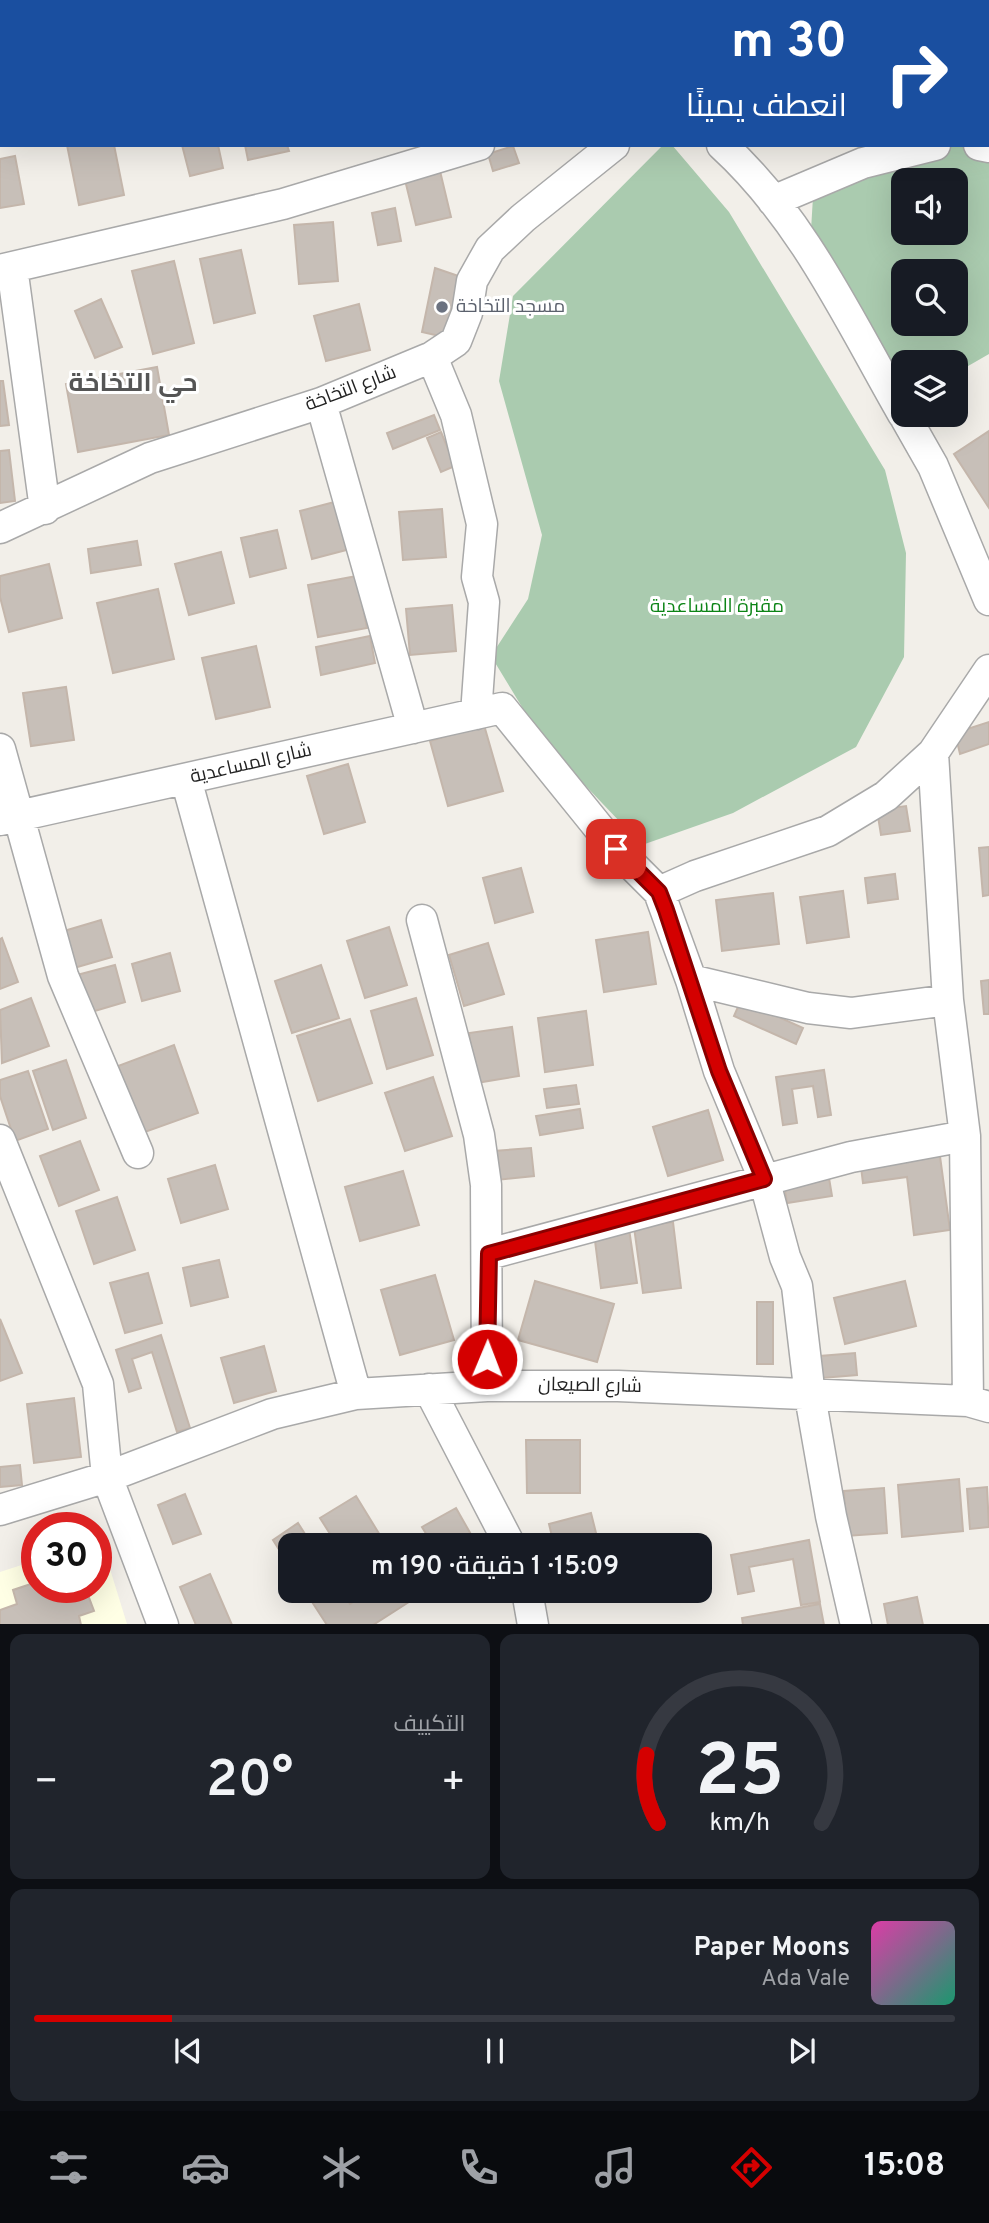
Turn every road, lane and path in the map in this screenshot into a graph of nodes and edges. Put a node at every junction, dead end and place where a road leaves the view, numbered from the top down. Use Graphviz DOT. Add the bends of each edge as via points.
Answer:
graph roads {
  1 [pos="472,147"];
  2 [pos="612,147"];
  3 [pos="724,147"];
  4 [pos="927,147"];
  5 [pos="773,201"];
  6 [pos="6,269"];
  7 [pos="432,357"];
  8 [pos="891,393"];
  9 [pos="321,403"];
  10 [pos="910,427"];
  11 [pos="44,509"];
  12 [pos="0,528"];
  13 [pos="989,600"];
  14 [pos="989,670"];
  15 [pos="489,711"];
  16 [pos="412,728"];
  17 [pos="0,749"];
  18 [pos="933,753"];
  19 [pos="186,779"];
  20 [pos="9,818"];
  21 [pos="659,892"];
  22 [pos="422,920"];
  23 [pos="691,980"];
  24 [pos="948,1000"];
  25 [pos="965,1136"];
  26 [pos="0,1140"];
  27 [pos="138,1153"];
  28 [pos="764,1179"];
  29 [pos="489,1254"];
  30 [pos="486,1385"];
  31 [pos="429,1389"];
  32 [pos="356,1394"];
  33 [pos="810,1396"];
  34 [pos="978,1404"];
  35 [pos="107,1477"];
  36 [pos="0,1510"];
  37 [pos="504,1533"];
  38 [pos="529,1603"];
  39 [pos="163,1624"];
  40 [pos="533,1624"];
  41 [pos="856,1624"];
  1 -- 6 [label="street" via="283,204"];
  2 -- 7 [label="street, شارع التخاخة" via="490,249 472,281 456,341"];
  3 -- 5 [label="street"];
  4 -- 5 [label="street" via="863,163"];
  5 -- 8 [label="street" via="810,250"];
  6 -- 11 [label="street"];
  7 -- 9 [label="street, شارع التخاخة"];
  7 -- 15 [label="street" via="456,415 482,524 477,577 484,603"];
  9 -- 11 [label="street, شارع التخاخة" via="150,458"];
  9 -- 16 [label="street"];
  10 -- 13 [label="street" via="933,466"];
  11 -- 12 [label="street, شارع التخاخة"];
  14 -- 18 [label="street"];
  15 -- 16 [label="street, شارع المساعدية"];
  15 -- 21 [label="street"];
  16 -- 19 [label="street, شارع المساعدية"];
  17 -- 20 [label="street"];
  18 -- 21 [label="street" via="886,796 828,831"];
  18 -- 24 [label="street"];
  19 -- 20 [label="street, شارع المساعدية"];
  19 -- 32 [label="street"];
  20 -- 27 [label="street" via="63,976"];
  21 -- 23 [label="street"];
  22 -- 29 [label="street" via="479,1135"];
  23 -- 24 [label="street" via="808,1008 852,1013"];
  23 -- 28 [label="street" via="719,1071"];
  24 -- 25 [label="street"];
  25 -- 28 [label="street"];
  25 -- 34 [label="street"];
  26 -- 35 [label="street" via="99,1384"];
  28 -- 29 [label="street"];
  28 -- 33 [label="street" via="797,1286"];
  29 -- 30 [label="street"];
  30 -- 31 [label="street, شارع الصيعان"];
  30 -- 33 [label="street, شارع الصيعان"];
  31 -- 32 [label="street, شارع الصيعان"];
  31 -- 37 [label="street"];
  32 -- 35 [label="street, شارع الصيعان" via="272,1414"];
  33 -- 34 [label="street, شارع الصيعان"];
  33 -- 41 [label="street"];
  35 -- 36 [label="street, شارع الصيعان"];
  35 -- 39 [label="street"];
  38 -- 40 [label="street"];
}
